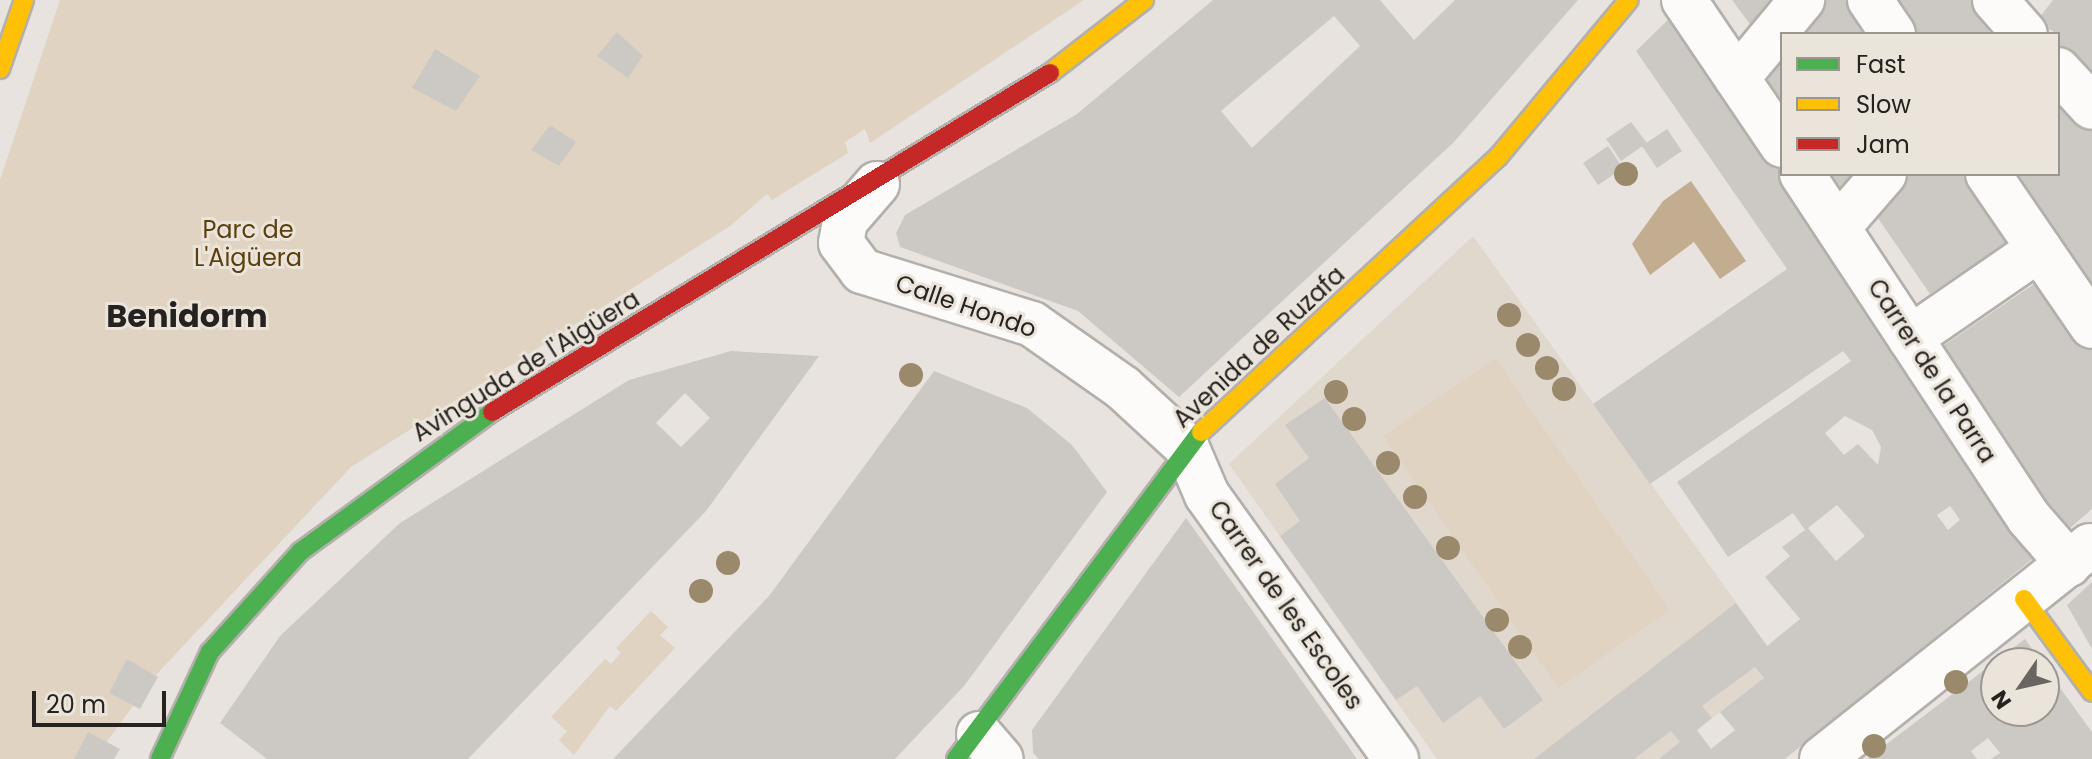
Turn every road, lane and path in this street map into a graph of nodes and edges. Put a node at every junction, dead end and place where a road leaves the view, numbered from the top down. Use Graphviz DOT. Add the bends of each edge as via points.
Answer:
graph roads {
  1 [pos="24,0"];
  2 [pos="1144,0"];
  3 [pos="1629,0"];
  4 [pos="1684,0"];
  5 [pos="1802,0"];
  6 [pos="1870,0"];
  7 [pos="1892,32"];
  8 [pos="0,69"];
  9 [pos="2060,72"];
  10 [pos="1737,78"];
  11 [pos="2092,107"];
  12 [pos="1780,142"];
  13 [pos="1803,176"];
  14 [pos="1882,176"];
  15 [pos="1989,176"];
  16 [pos="877,184"];
  17 [pos="1838,227"];
  18 [pos="2039,249"];
  19 [pos="2092,326"];
  20 [pos="1910,338"];
  21 [pos="1186,446"];
  22 [pos="2080,554"];
  23 [pos="2024,599"];
  24 [pos="2092,692"];
  25 [pos="979,751"];
  26 [pos="160,759"];
  27 [pos="1396,759"];
  28 [pos="1822,759"];
  1 -- 8 [label="street"];
  2 -- 16 [label="street, Avinguda de l'Aigüera" via="1088,49"];
  3 -- 21 [label="street, Avenida de Ruzafa" via="1498,157"];
  4 -- 10 [label="street"];
  5 -- 10 [label="street"];
  6 -- 7 [label="street"];
  9 -- 11 [label="street"];
  10 -- 12 [label="street"];
  13 -- 17 [label="street, Carrer de la Parra"];
  14 -- 17 [label="street"];
  15 -- 18 [label="street"];
  16 -- 21 [label="street, Calle Hondo" via="845,221 841,243 862,271 1032,324 1123,388"];
  16 -- 26 [label="street, Avinguda de l'Aigüera" via="447,439 300,552 210,652"];
  17 -- 20 [label="street, Carrer de la Parra"];
  18 -- 19 [label="street"];
  18 -- 20 [label="street"];
  20 -- 22 [label="street, Carrer de la Parra"];
  21 -- 25 [label="street, Avenida de Ruzafa"];
  21 -- 27 [label="street, Carrer de les Escoles" via="1207,495"];
  22 -- 23 [label="street"];
  23 -- 24 [label="street"];
  23 -- 28 [label="street"];
}
